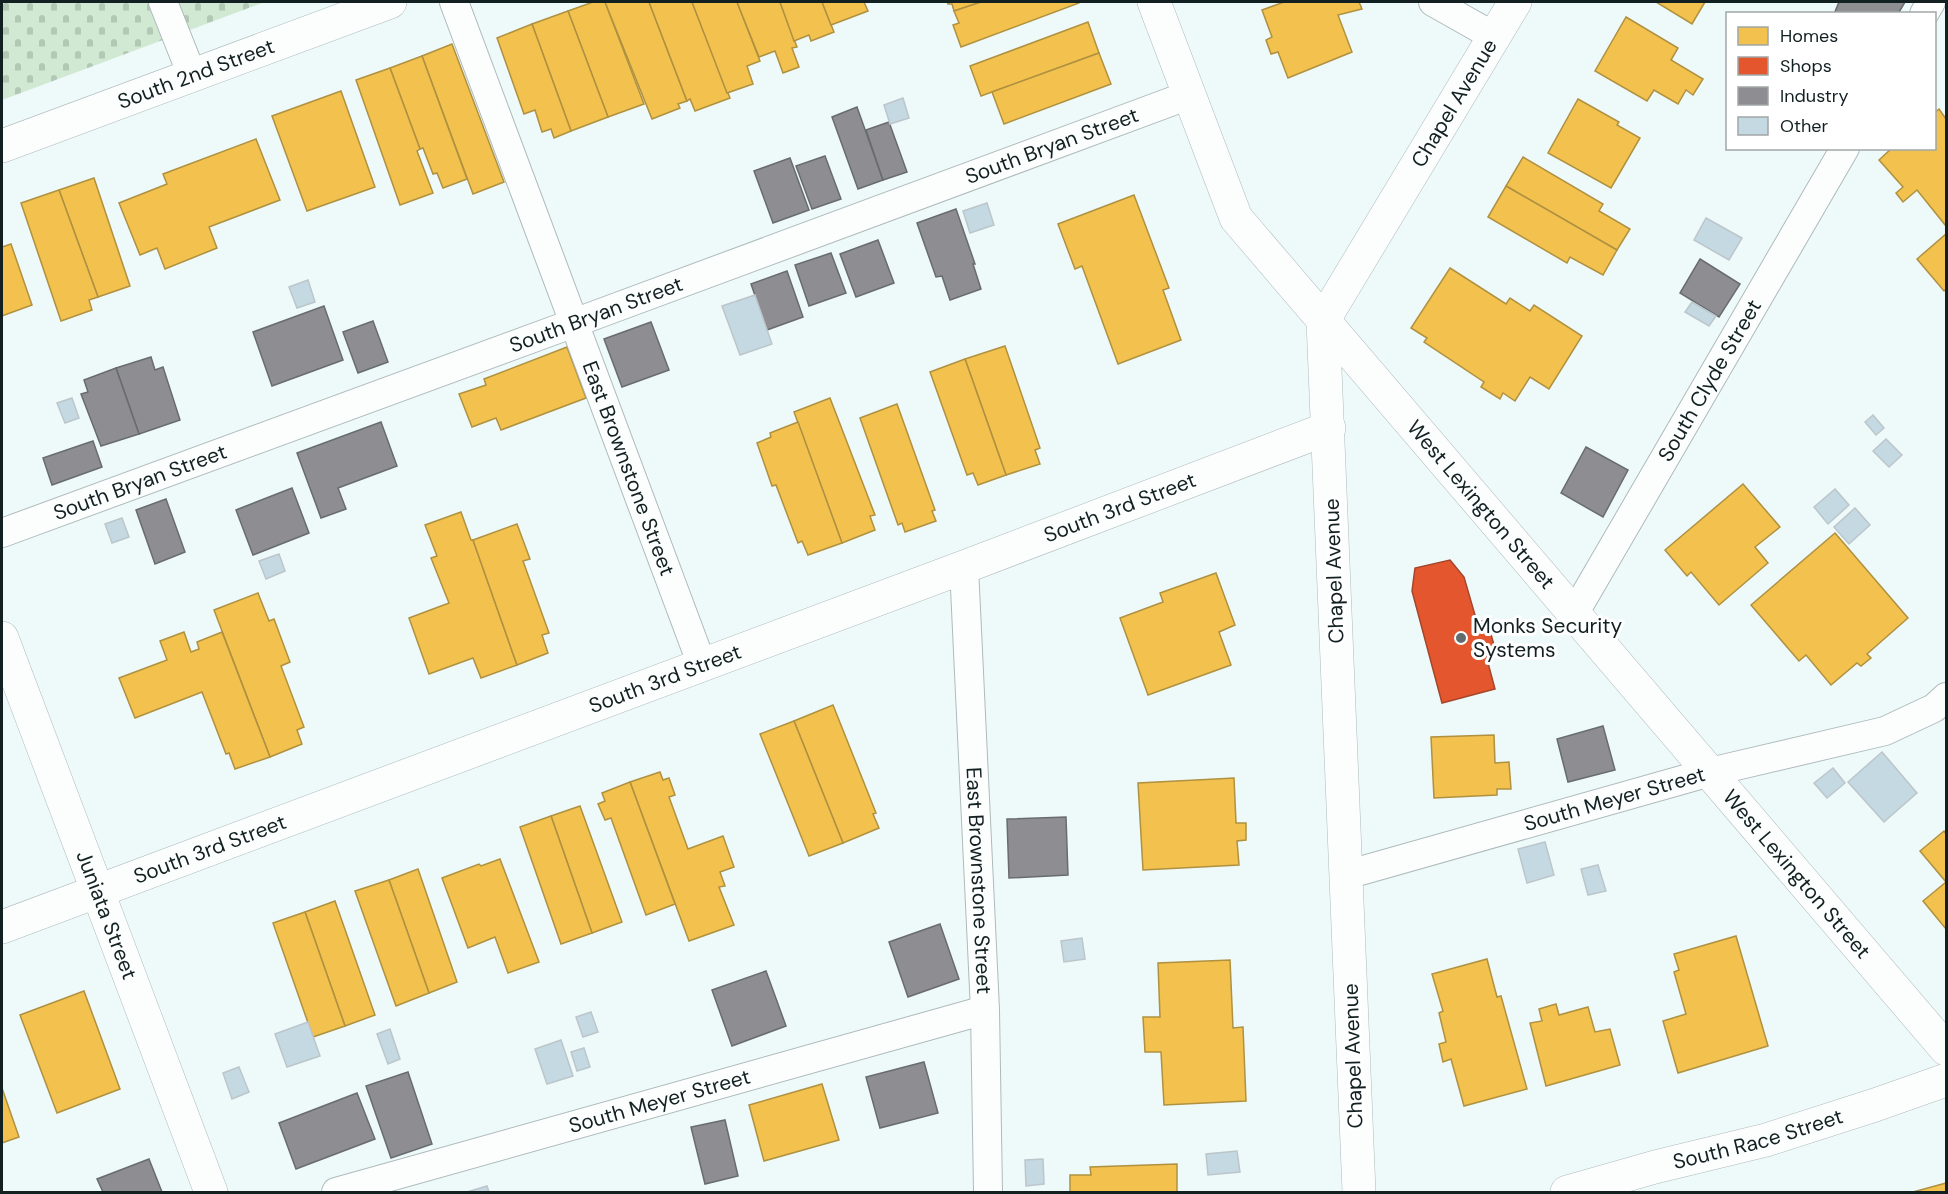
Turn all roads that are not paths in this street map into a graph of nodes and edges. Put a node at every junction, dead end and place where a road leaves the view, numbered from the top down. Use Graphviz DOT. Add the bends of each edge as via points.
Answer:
graph roads {
  1 [pos="164,2"];
  2 [pos="390,2"];
  3 [pos="454,2"];
  4 [pos="1154,2"];
  5 [pos="1433,2"];
  6 [pos="1515,2"];
  7 [pos="1495,37"];
  8 [pos="192,75"];
  9 [pos="1189,95"];
  10 [pos="2,146"];
  11 [pos="1844,150"];
  12 [pos="1323,321"];
  13 [pos="574,323"];
  14 [pos="1329,428"];
  15 [pos="2,533"];
  16 [pos="964,567"];
  17 [pos="1574,614"];
  18 [pos="2,638"];
  19 [pos="702,664"];
  20 [pos="1947,698"];
  21 [pos="1710,772"];
  22 [pos="1346,875"];
  23 [pos="97,891"];
  24 [pos="2,927"];
  25 [pos="985,1010"];
  26 [pos="1947,1048"];
  27 [pos="1947,1080"];
  28 [pos="211,1192"];
  29 [pos="336,1192"];
  30 [pos="988,1192"];
  31 [pos="1359,1192"];
  32 [pos="1567,1192"];
  1 -- 8 [label="lane"];
  2 -- 8 [label="street, South 2nd Street"];
  3 -- 13 [label="lane, East Brownstone Street"];
  4 -- 9 [label="street, West Lexington Street"];
  5 -- 7 [label="lane"];
  6 -- 7 [label="street, Chapel Avenue"];
  7 -- 12 [label="street, Chapel Avenue"];
  8 -- 10 [label="street, South 2nd Street"];
  9 -- 12 [label="street, West Lexington Street" via="1236,218"];
  9 -- 13 [label="lane, South Bryan Street"];
  11 -- 17 [label="lane, South Clyde Street"];
  12 -- 14 [label="street, Chapel Avenue"];
  12 -- 17 [label="street, West Lexington Street"];
  13 -- 15 [label="lane, South Bryan Street"];
  13 -- 19 [label="lane, East Brownstone Street"];
  14 -- 16 [label="street, South 3rd Street"];
  14 -- 22 [label="street, Chapel Avenue"];
  16 -- 19 [label="street, South 3rd Street"];
  16 -- 25 [label="lane, East Brownstone Street"];
  17 -- 21 [label="street, West Lexington Street"];
  18 -- 23 [label="street, Juniata Street"];
  19 -- 23 [label="street, South 3rd Street"];
  20 -- 21 [label="lane, South Meyer Street" via="1885,731"];
  21 -- 22 [label="lane, South Meyer Street"];
  21 -- 26 [label="street, West Lexington Street"];
  22 -- 31 [label="street, Chapel Avenue"];
  23 -- 24 [label="street, South 3rd Street"];
  23 -- 28 [label="street, Juniata Street"];
  25 -- 29 [label="lane, South Meyer Street"];
  25 -- 30 [label="lane, East Brownstone Street"];
  27 -- 32 [label="street, South Race Street" via="1766,1140"];
}
